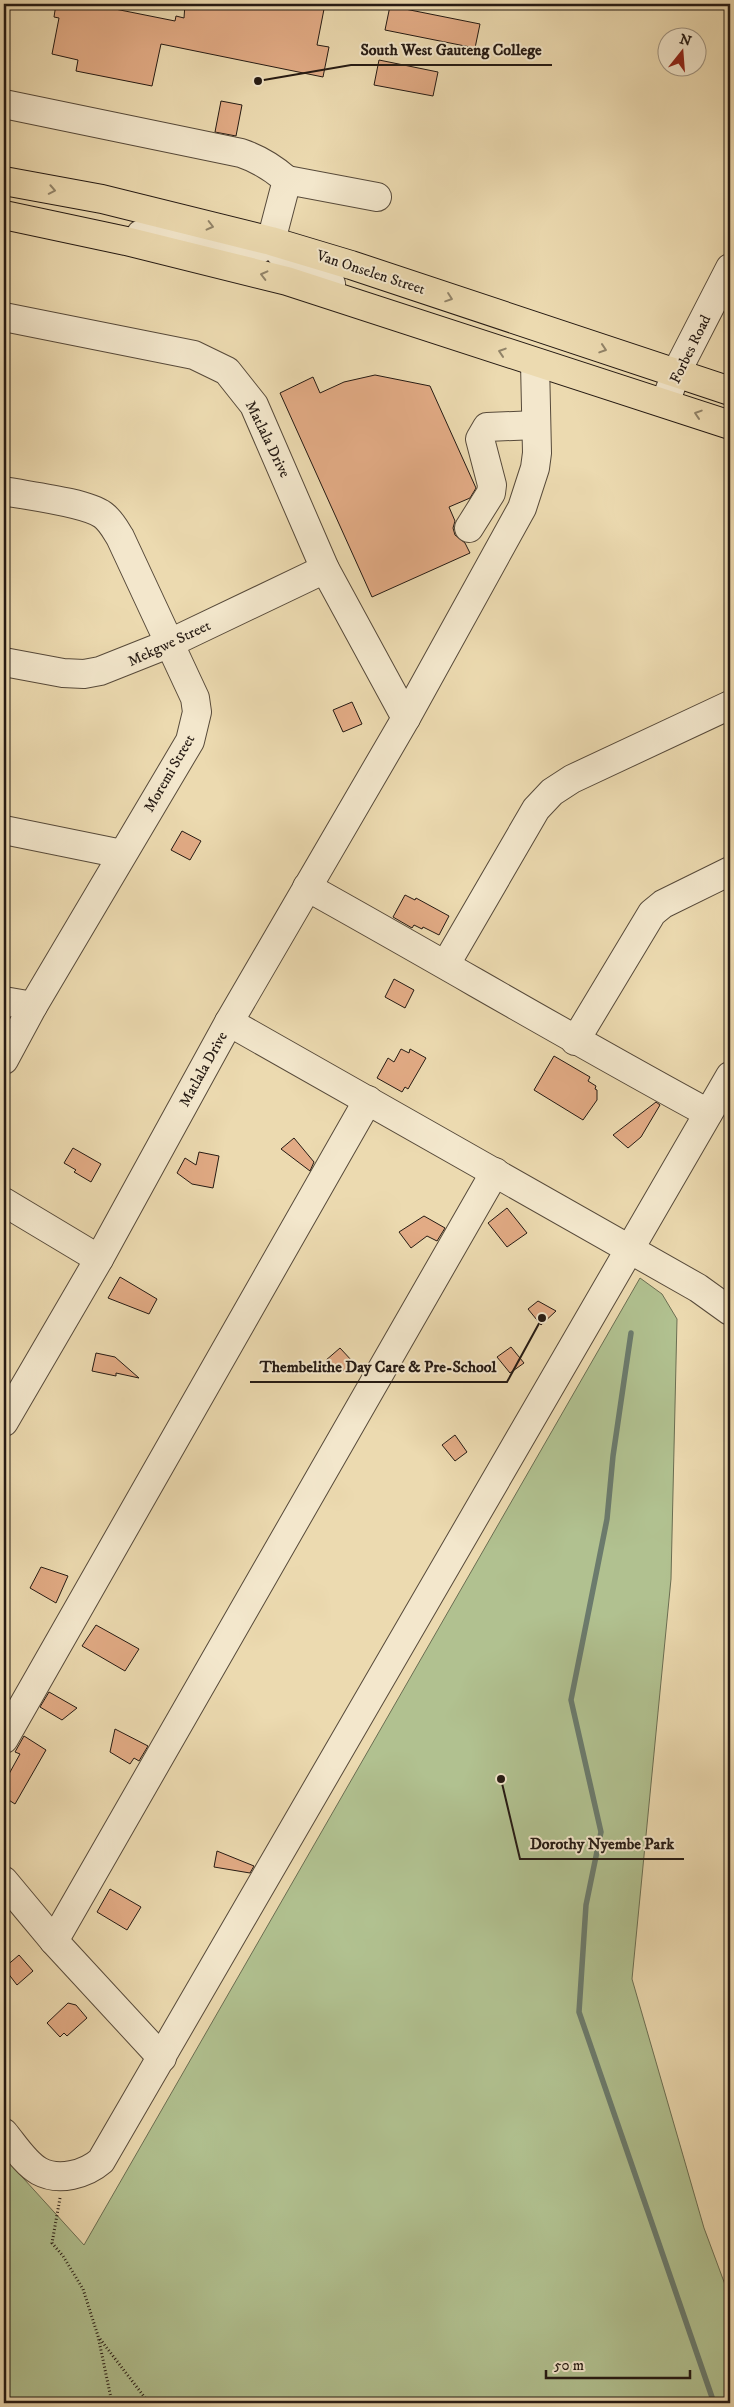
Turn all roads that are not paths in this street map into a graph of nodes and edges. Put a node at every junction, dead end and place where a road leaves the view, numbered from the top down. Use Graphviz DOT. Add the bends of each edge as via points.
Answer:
graph roads {
  1 [pos="4,104"];
  2 [pos="287,180"];
  3 [pos="4,181"];
  4 [pos="377,197"];
  5 [pos="4,215"];
  6 [pos="70,229"];
  7 [pos="271,241"];
  8 [pos="730,268"];
  9 [pos="4,317"];
  10 [pos="435,330"];
  11 [pos="535,363"];
  12 [pos="676,373"];
  13 [pos="730,391"];
  14 [pos="665,403"];
  15 [pos="536,425"];
  16 [pos="730,425"];
  17 [pos="4,491"];
  18 [pos="468,528"];
  19 [pos="325,570"];
  20 [pos="168,644"];
  21 [pos="4,662"];
  22 [pos="730,705"];
  23 [pos="406,718"];
  24 [pos="4,830"];
  25 [pos="122,854"];
  26 [pos="730,871"];
  27 [pos="308,887"];
  28 [pos="446,964"];
  29 [pos="4,1000"];
  30 [pos="33,1006"];
  31 [pos="229,1022"];
  32 [pos="575,1041"];
  33 [pos="4,1060"];
  34 [pos="730,1076"];
  35 [pos="368,1100"];
  36 [pos="708,1113"];
  37 [pos="495,1172"];
  38 [pos="4,1202"];
  39 [pos="628,1250"];
  40 [pos="99,1259"];
  41 [pos="730,1311"];
  42 [pos="4,1422"];
  43 [pos="4,1739"];
  44 [pos="4,1881"];
  45 [pos="54,1941"];
  46 [pos="162,2058"];
  47 [pos="4,2134"];
  1 -- 2 [label="street" via="241,153 257,159"];
  2 -- 4 [label="street"];
  2 -- 7 [label="street"];
  3 -- 7 [label="main road, Van Onselen Street, one-way" via="102,200"];
  5 -- 6 [label="main road"];
  6 -- 7 [label="street" via="148,234 240,255 258,250"];
  10 -- 6 [label="main road, one-way" via="287,281"];
  7 -- 10 [label="street" via="279,254 298,271 366,296"];
  7 -- 12 [label="main road, Van Onselen Street, one-way"];
  8 -- 12 [label="street, Forbes Road"];
  9 -- 19 [label="street, Matlala Drive" via="194,355 227,371 254,406"];
  11 -- 10 [label="main road, one-way"];
  11 -- 14 [label="main road"];
  11 -- 15 [label="street, Matlala Drive"];
  12 -- 13 [label="main road, Van Onselen Street"];
  12 -- 14 [label="street, Forbes Road"];
  16 -- 14 [label="main road, one-way"];
  15 -- 18 [label="street" via="487,427 482,432 480,438 492,485 491,493"];
  15 -- 23 [label="street, Matlala Drive" via="535,468 522,508"];
  17 -- 20 [label="street, Moremi Street" via="88,508 102,514 120,537"];
  19 -- 20 [label="street, Mekgwe Street"];
  19 -- 23 [label="street, Matlala Drive"];
  20 -- 21 [label="street, Mekgwe Street" via="124,663 84,674"];
  20 -- 25 [label="street, Moremi Street" via="195,698 195,728"];
  22 -- 28 [label="street" via="572,779 552,792 536,809"];
  23 -- 27 [label="street, Matlala Drive"];
  24 -- 25 [label="street"];
  25 -- 30 [label="street, Moremi Street"];
  26 -- 32 [label="street" via="663,904 652,913"];
  27 -- 28 [label="street"];
  27 -- 31 [label="street, Matlala Drive"];
  28 -- 32 [label="street"];
  29 -- 30 [label="street"];
  30 -- 33 [label="street, Moremi Street"];
  31 -- 35 [label="street"];
  31 -- 40 [label="street, Matlala Drive"];
  32 -- 36 [label="street"];
  34 -- 36 [label="street"];
  35 -- 37 [label="street"];
  35 -- 43 [label="street"];
  36 -- 39 [label="street"];
  37 -- 39 [label="street"];
  37 -- 45 [label="street"];
  38 -- 40 [label="street"];
  39 -- 41 [label="street" via="698,1288"];
  39 -- 46 [label="street"];
  40 -- 42 [label="street, Matlala Drive"];
  44 -- 45 [label="street"];
  45 -- 46 [label="street"];
  46 -- 47 [label="street" via="102,2161 90,2171 62,2176 39,2171"];
}
